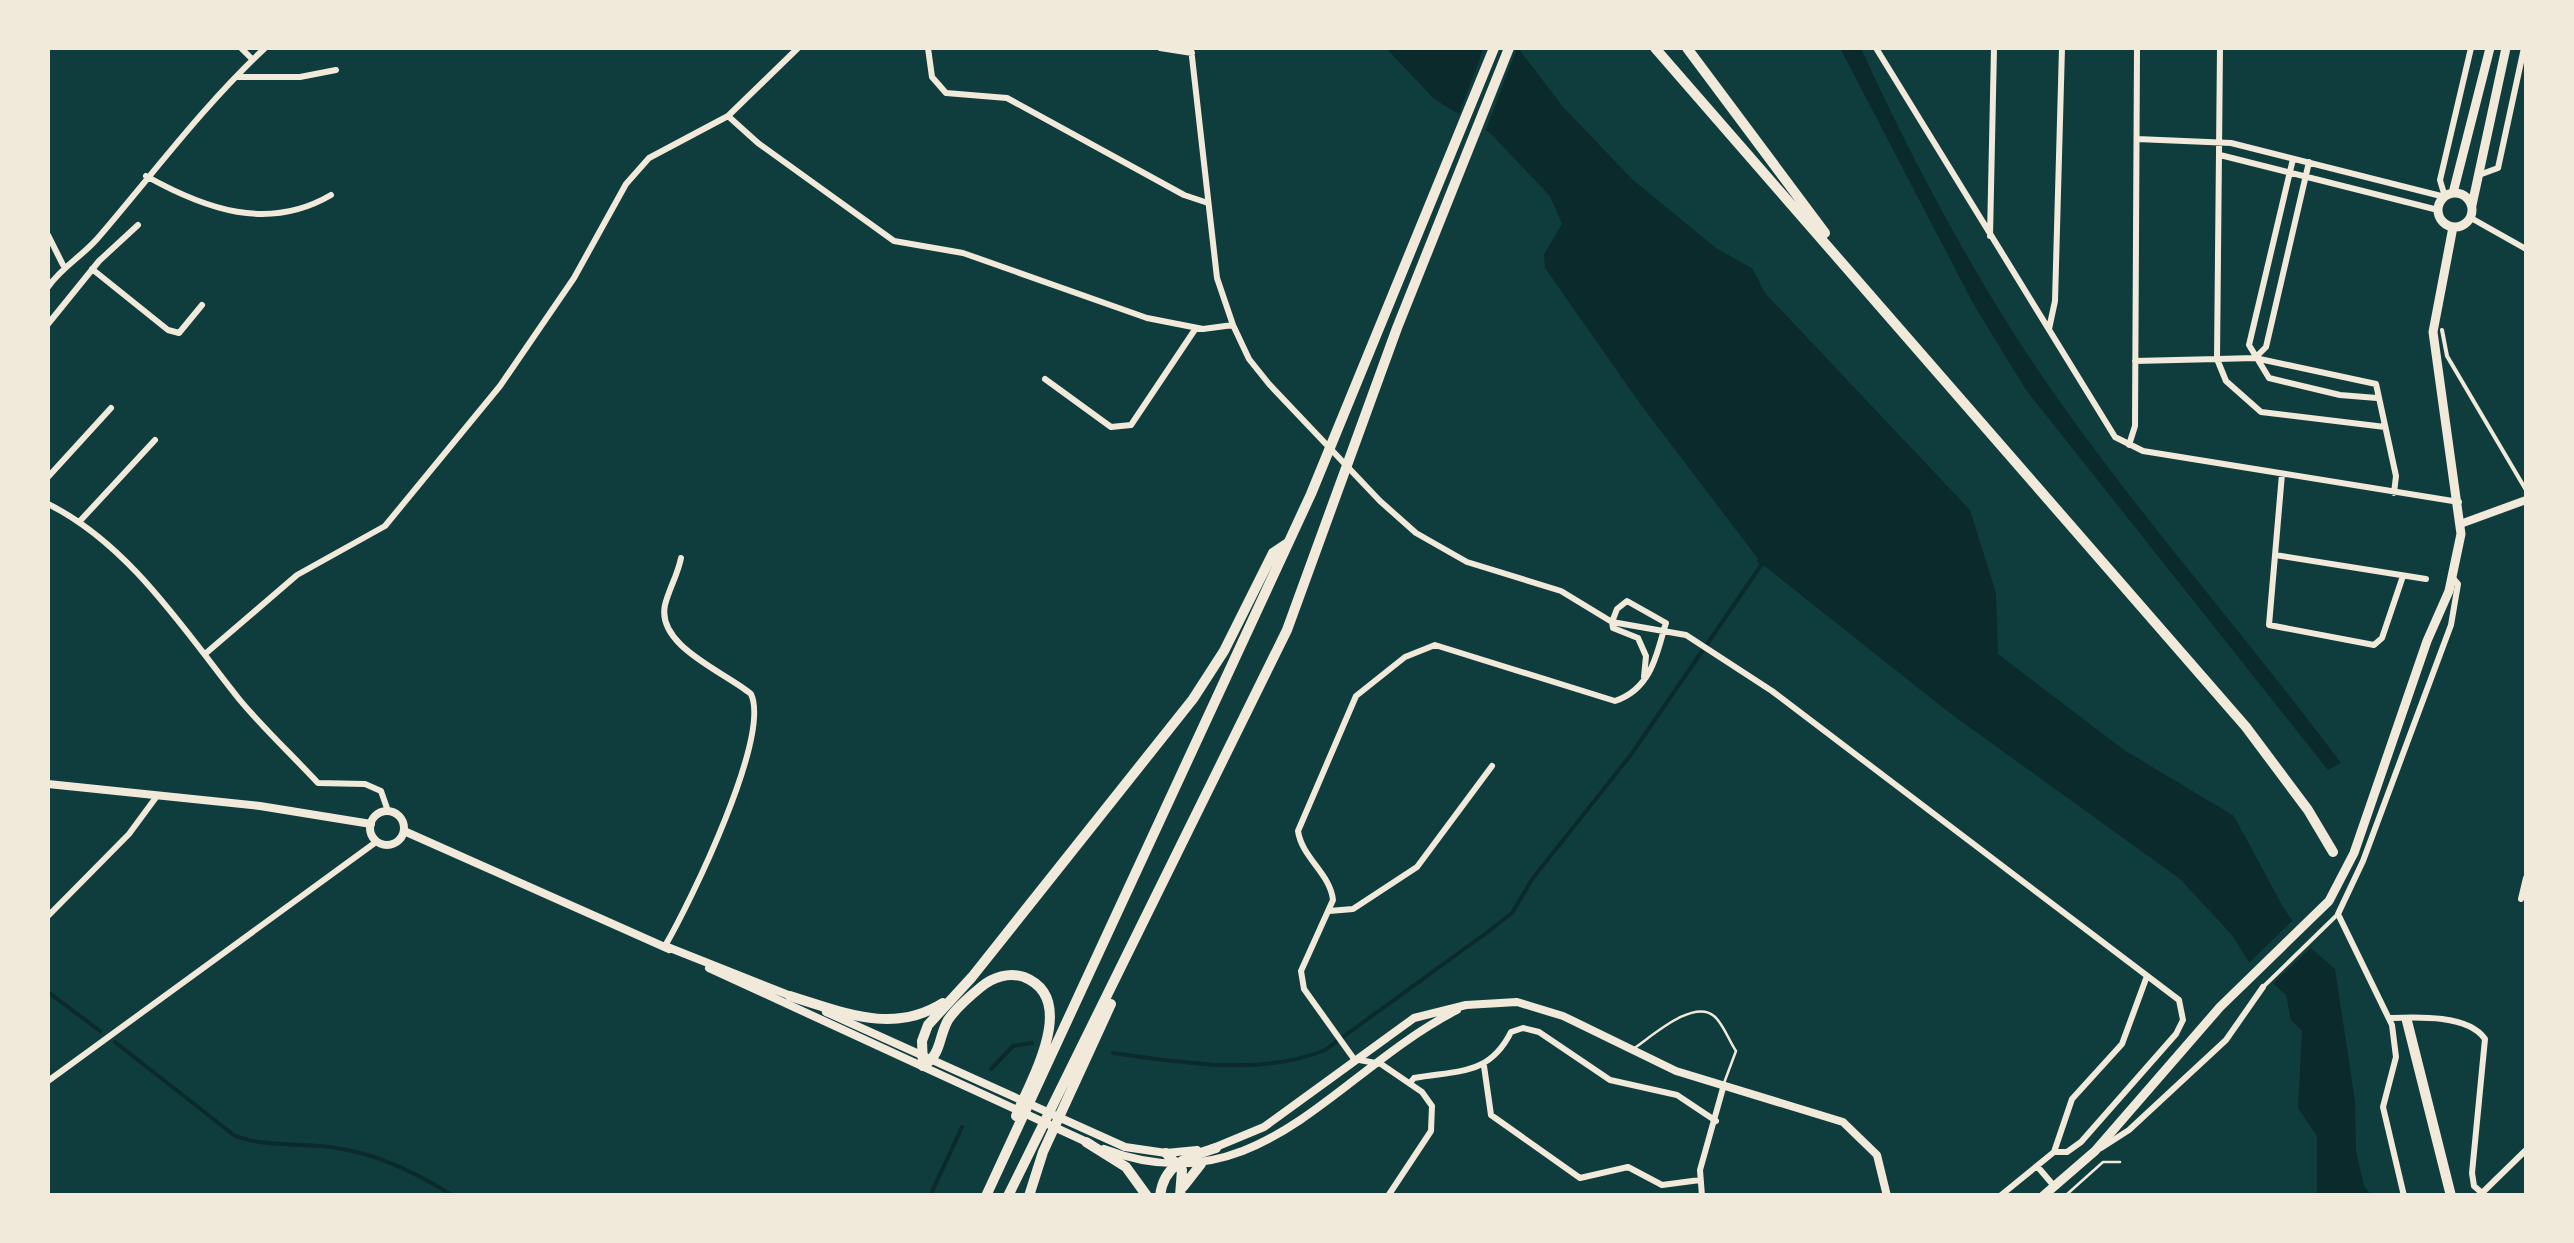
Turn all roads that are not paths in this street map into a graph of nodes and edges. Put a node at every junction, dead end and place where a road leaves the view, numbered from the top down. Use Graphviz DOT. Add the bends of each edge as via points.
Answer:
graph roads {
  1 [pos="241,48"];
  2 [pos="265,48"];
  3 [pos="798,48"];
  4 [pos="928,48"];
  5 [pos="1160,48"];
  6 [pos="1494,48"];
  7 [pos="1510,48"];
  8 [pos="1655,48"];
  9 [pos="1687,48"];
  10 [pos="1876,48"];
  11 [pos="1994,48"];
  12 [pos="2062,48"];
  13 [pos="2137,48"];
  14 [pos="2220,48"];
  15 [pos="2471,48"];
  16 [pos="2490,48"];
  17 [pos="2524,48"];
  18 [pos="1192,50"];
  19 [pos="2505,52"];
  20 [pos="252,59"];
  21 [pos="336,70"];
  22 [pos="2519,75"];
  23 [pos="235,77"];
  24 [pos="728,116"];
  25 [pos="2136,139"];
  26 [pos="2218,140"];
  27 [pos="2220,156"];
  28 [pos="2293,158"];
  29 [pos="2309,162"];
  30 [pos="2290,172"];
  31 [pos="146,176"];
  32 [pos="2306,176"];
  33 [pos="2475,176"];
  34 [pos="331,195"];
  35 [pos="2449,195"];
  36 [pos="1208,203"];
  37 [pos="2472,205"];
  38 [pos="2438,210"];
  39 [pos="2471,218"];
  40 [pos="138,225"];
  41 [pos="2453,228"];
  42 [pos="48,235"];
  43 [pos="1990,237"];
  44 [pos="2526,249"];
  45 [pos="64,266"];
  46 [pos="92,270"];
  47 [pos="1865,286"];
  48 [pos="48,287"];
  49 [pos="202,306"];
  50 [pos="48,324"];
  51 [pos="1233,325"];
  52 [pos="1196,328"];
  53 [pos="2048,330"];
  54 [pos="2442,330"];
  55 [pos="2255,358"];
  56 [pos="2217,359"];
  57 [pos="2135,361"];
  58 [pos="1045,379"];
  59 [pos="2377,398"];
  60 [pos="111,408"];
  61 [pos="2386,427"];
  62 [pos="155,440"];
  63 [pos="2129,446"];
  64 [pos="2282,474"];
  65 [pos="48,477"];
  66 [pos="2526,490"];
  67 [pos="2394,492"];
  68 [pos="2526,500"];
  69 [pos="2460,502"];
  70 [pos="48,504"];
  71 [pos="80,521"];
  72 [pos="2463,523"];
  73 [pos="1288,542"];
  74 [pos="2275,555"];
  75 [pos="681,558"];
  76 [pos="2403,576"];
  77 [pos="2452,577"];
  78 [pos="2426,579"];
  79 [pos="1612,622"];
  80 [pos="1664,629"];
  81 [pos="205,654"];
  82 [pos="1644,680"];
  83 [pos="1492,766"];
  84 [pos="48,784"];
  85 [pos="156,796"];
  86 [pos="388,812"];
  87 [pos="1194,822"];
  88 [pos="371,824"];
  89 [pos="404,832"];
  90 [pos="376,842"];
  91 [pos="2332,852"];
  92 [pos="2526,878"];
  93 [pos="2521,899"];
  94 [pos="1329,911"];
  95 [pos="2338,914"];
  96 [pos="48,916"];
  97 [pos="665,946"];
  98 [pos="2146,976"];
  99 [pos="2263,987"];
  100 [pos="790,996"];
  101 [pos="953,997"];
  102 [pos="1466,1005"];
  103 [pos="2389,1018"];
  104 [pos="2407,1021"];
  105 [pos="1632,1050"];
  106 [pos="926,1060"];
  107 [pos="1354,1060"];
  108 [pos="1375,1062"];
  109 [pos="1484,1066"];
  110 [pos="1351,1080"];
  111 [pos="48,1081"];
  112 [pos="1410,1083"];
  113 [pos="1723,1088"];
  114 [pos="1716,1122"];
  115 [pos="1087,1137"];
  116 [pos="1216,1148"];
  117 [pos="2526,1150"];
  118 [pos="2095,1151"];
  119 [pos="2054,1152"];
  120 [pos="1166,1153"];
  121 [pos="2120,1162"];
  122 [pos="1201,1164"];
  123 [pos="1176,1165"];
  124 [pos="2037,1166"];
  125 [pos="1700,1180"];
  126 [pos="2054,1186"];
  127 [pos="1181,1192"];
  128 [pos="2481,1194"];
  129 [pos="985,1196"];
  130 [pos="1008,1196"];
  131 [pos="1029,1196"];
  132 [pos="1147,1196"];
  133 [pos="1160,1196"];
  134 [pos="1388,1196"];
  135 [pos="1702,1196"];
  136 [pos="1887,1196"];
  137 [pos="2000,1196"];
  138 [pos="2043,1196"];
  139 [pos="2065,1196"];
  140 [pos="2404,1196"];
  141 [pos="2450,1196"];
  1 -- 20 [label="street"];
  2 -- 20 [label="street"];
  3 -- 24 [label="street"];
  4 -- 36 [label="street" via="932,77 946,92 1007,98"];
  5 -- 18 [label="street"];
  6 -- 73 [label="highway"];
  7 -- 87 [label="highway" via="1304,591"];
  8 -- 47 [label="highway"];
  9 -- 47 [label="highway"];
  10 -- 43 [label="street"];
  11 -- 43 [label="street"];
  12 -- 53 [label="street"];
  13 -- 25 [label="street"];
  14 -- 26 [label="street"];
  15 -- 35 [label="street" via="2440,180"];
  16 -- 35 [label="main road"];
  17 -- 22 [label="street"];
  18 -- 36 [label="street"];
  19 -- 22 [label="street"];
  19 -- 33 [label="main road"];
  20 -- 23 [label="street"];
  21 -- 23 [label="street"];
  22 -- 33 [label="street" via="2498,168"];
  23 -- 31 [label="street"];
  24 -- 52 [label="street" via="894,241 963,252 1147,318"];
  24 -- 81 [label="street" via="650,158 626,184 574,278 500,386 385,526 298,575"];
  25 -- 26 [label="street"];
  25 -- 57 [label="street"];
  26 -- 27 [label="street"];
  26 -- 28 [label="street"];
  27 -- 30 [label="street"];
  27 -- 56 [label="street"];
  28 -- 29 [label="street"];
  28 -- 30 [label="street"];
  29 -- 32 [label="street"];
  29 -- 35 [label="street"];
  30 -- 32 [label="street"];
  30 -- 55 [label="street" via="2248,345"];
  31 -- 34 [label="street" via="245,215 282,215"];
  31 -- 45 [label="street" via="97,239"];
  32 -- 38 [label="street"];
  32 -- 55 [label="street" via="2266,346"];
  33 -- 37 [label="main road"];
  35 -- 37 [label="main road" via="2464,196"];
  35 -- 38 [label="main road"];
  36 -- 51 [label="street" via="1216,278"];
  37 -- 39 [label="main road"];
  38 -- 41 [label="main road"];
  39 -- 41 [label="main road"];
  39 -- 44 [label="street"];
  40 -- 46 [label="street"];
  41 -- 69 [label="main road" via="2433,332"];
  42 -- 45 [label="street"];
  43 -- 53 [label="street"];
  45 -- 48 [label="street"];
  46 -- 49 [label="street" via="168,330 180,333"];
  46 -- 50 [label="street"];
  47 -- 91 [label="highway" via="2246,727"];
  51 -- 52 [label="street"];
  51 -- 79 [label="street" via="1248,359 1302,420 1380,500 1442,549 1492,572 1561,591"];
  52 -- 58 [label="street" via="1131,425 1110,427"];
  53 -- 63 [label="street" via="2115,437"];
  54 -- 66 [label="street" via="2446,356"];
  55 -- 56 [label="street"];
  55 -- 59 [label="street" via="2269,378"];
  55 -- 59 [label="street" via="2376,384"];
  56 -- 57 [label="street"];
  56 -- 61 [label="street" via="2226,381 2260,412"];
  57 -- 63 [label="street"];
  59 -- 61 [label="street"];
  60 -- 65 [label="street"];
  61 -- 67 [label="street"];
  62 -- 71 [label="street"];
  63 -- 64 [label="street"];
  64 -- 67 [label="street"];
  64 -- 74 [label="street"];
  67 -- 69 [label="street"];
  68 -- 72 [label="main road"];
  69 -- 72 [label="main road"];
  70 -- 71 [label="street"];
  71 -- 81 [label="street" via="111,546"];
  72 -- 77 [label="main road"];
  73 -- 101 [label="highway" via="1274,554 1193,699"];
  73 -- 129 [label="highway"];
  74 -- 76 [label="street"];
  74 -- 76 [label="street" via="2269,625 2374,645"];
  75 -- 97 [label="street" via="665,605 667,627 750,694 755,716 742,778"];
  76 -- 78 [label="street"];
  77 -- 95 [label="street" via="2458,584 2450,625"];
  77 -- 118 [label="main road" via="2338,888"];
  79 -- 80 [label="street"];
  79 -- 80 [label="street" via="1627,601 1659,616"];
  79 -- 82 [label="street" via="1638,638 1646,656"];
  80 -- 82 [label="street"];
  80 -- 98 [label="street" via="1686,635 1772,691"];
  81 -- 86 [label="street" via="318,783 365,784 381,791"];
  82 -- 94 [label="street" via="1634,695 1615,701 1435,644 1404,658 1356,696 1300,819 1302,848 1333,892"];
  83 -- 94 [label="street" via="1416,867 1353,908"];
  84 -- 85 [label="main road"];
  85 -- 88 [label="main road"];
  85 -- 96 [label="street" via="129,834"];
  86 -- 88 [label="main road"];
  86 -- 89 [label="main road" via="400,817"];
  87 -- 130 [label="highway"];
  87 -- 131 [label="highway"];
  88 -- 90 [label="main road"];
  89 -- 90 [label="main road" via="392,845"];
  89 -- 97 [label="main road"];
  90 -- 111 [label="street"];
  92 -- 93 [label="street"];
  94 -- 107 [label="street" via="1301,971 1304,990"];
  95 -- 99 [label="street"];
  95 -- 103 [label="street"];
  97 -- 100 [label="main road"];
  97 -- 106 [label="main road"];
  98 -- 119 [label="street" via="2122,1044 2072,1099"];
  98 -- 119 [label="street" via="2179,1000 2182,1024 2082,1142"];
  99 -- 118 [label="street" via="2226,1040 2130,1130"];
  100 -- 101 [label="highway" via="879,1021 917,1017"];
  100 -- 106 [label="main road"];
  101 -- 106 [label="highway" via="926,1029"];
  102 -- 105 [label="main road" via="1533,1005"];
  102 -- 107 [label="main road" via="1414,1018"];
  102 -- 108 [label="main road"];
  103 -- 128 [label="street" via="2458,1024 2485,1039 2472,1172"];
  103 -- 140 [label="street" via="2396,1057 2383,1107"];
  104 -- 141 [label="highway"];
  105 -- 113 [label="main road"];
  105 -- 113 [label="lane" via="1686,1015 1706,1012 1736,1051"];
  106 -- 115 [label="main road"];
  106 -- 129 [label="highway" via="949,1019 988,982 1022,976 1046,997 1048,1034"];
  107 -- 108 [label="street"];
  107 -- 110 [label="main road"];
  107 -- 116 [label="main road" via="1264,1127"];
  108 -- 110 [label="main road"];
  108 -- 112 [label="street"];
  109 -- 112 [label="street"];
  109 -- 114 [label="street" via="1497,1058 1511,1032 1532,1030 1610,1080 1677,1095"];
  109 -- 125 [label="street" via="1491,1115 1580,1178 1628,1167 1662,1185"];
  110 -- 122 [label="main road" via="1271,1139"];
  112 -- 134 [label="street" via="1434,1118"];
  113 -- 114 [label="street"];
  113 -- 136 [label="main road" via="1843,1122 1877,1155"];
  114 -- 125 [label="street"];
  115 -- 120 [label="main road"];
  115 -- 123 [label="main road" via="1147,1162"];
  115 -- 132 [label="highway" via="1133,1174"];
  116 -- 120 [label="main road"];
  116 -- 123 [label="highway"];
  117 -- 128 [label="street"];
  118 -- 126 [label="main road"];
  119 -- 124 [label="street"];
  120 -- 123 [label="highway"];
  121 -- 139 [label="lane" via="2103,1162"];
  122 -- 123 [label="main road"];
  122 -- 127 [label="highway"];
  123 -- 127 [label="highway"];
  123 -- 133 [label="highway"];
  124 -- 126 [label="street"];
  124 -- 137 [label="street"];
  125 -- 135 [label="street"];
  126 -- 138 [label="main road"];
}
